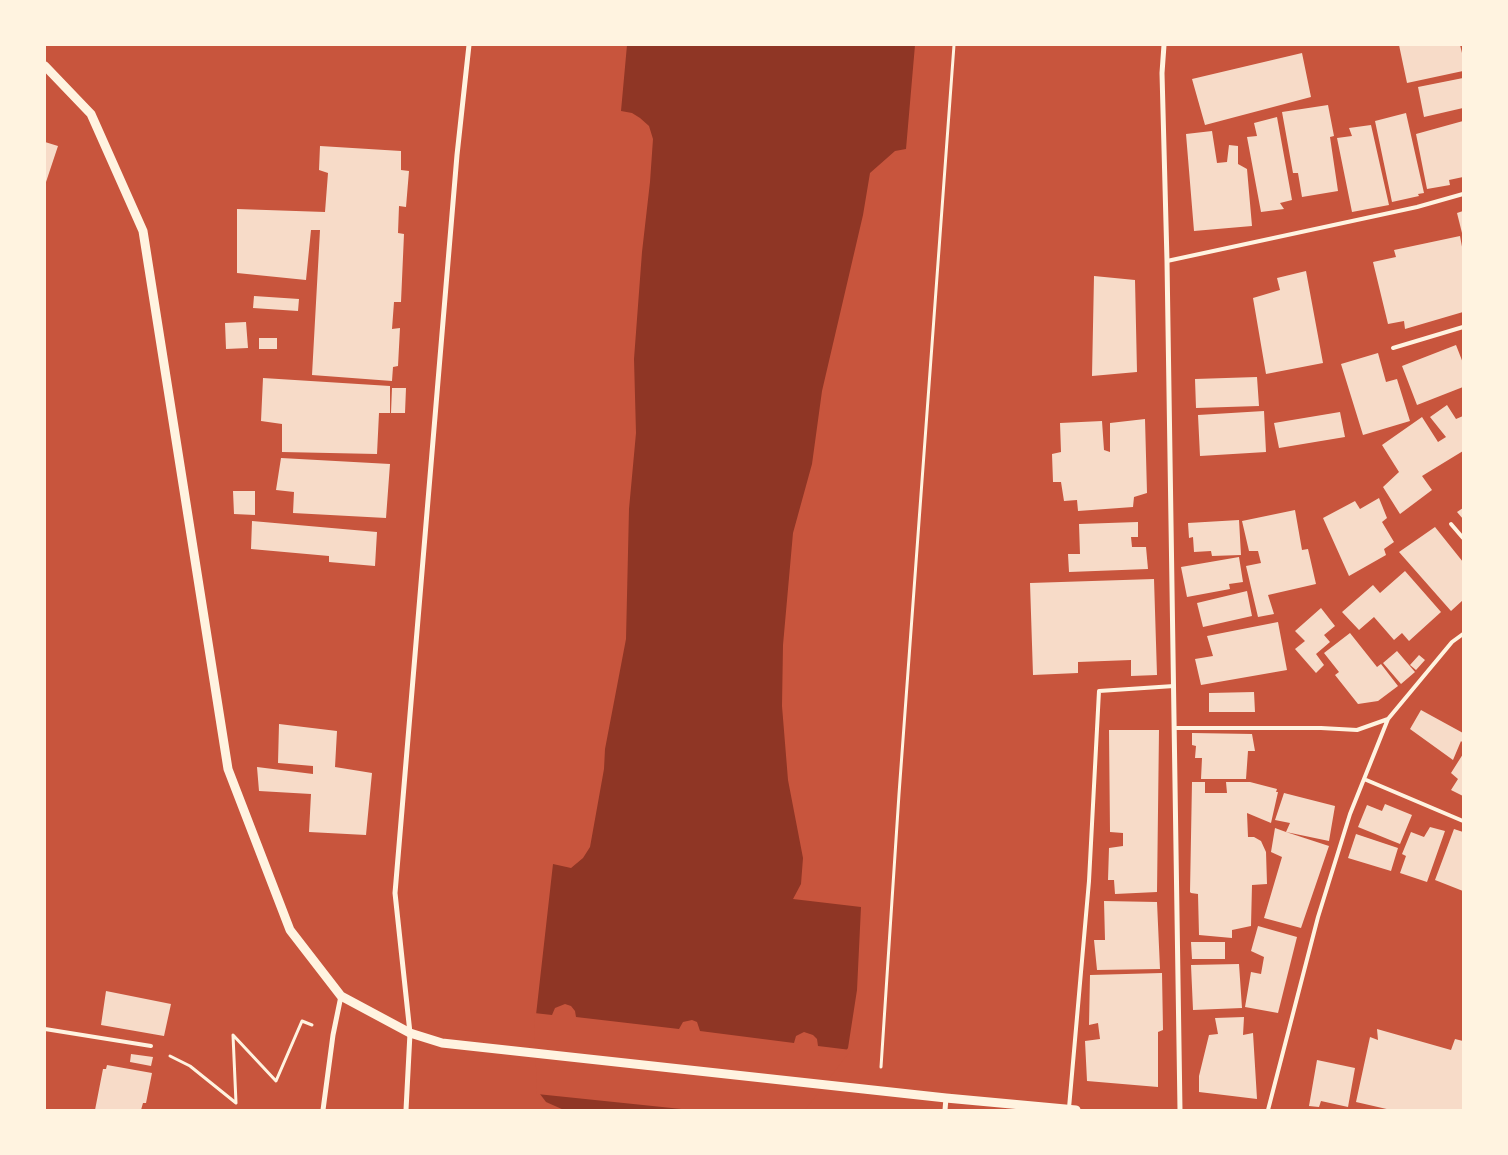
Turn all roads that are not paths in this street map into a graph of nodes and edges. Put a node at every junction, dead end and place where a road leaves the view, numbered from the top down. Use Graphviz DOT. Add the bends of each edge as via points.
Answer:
graph roads {
  1 [pos="469,45"];
  2 [pos="1164,45"];
  3 [pos="45,66"];
  4 [pos="1463,194"];
  5 [pos="1167,261"];
  6 [pos="1463,327"];
  7 [pos="1394,348"];
  8 [pos="1451,524"];
  9 [pos="1463,538"];
  10 [pos="1463,634"];
  11 [pos="1174,686"];
  12 [pos="1388,720"];
  13 [pos="1175,728"];
  14 [pos="1364,779"];
  15 [pos="1463,821"];
  16 [pos="341,996"];
  17 [pos="45,1030"];
  18 [pos="410,1033"];
  19 [pos="151,1046"];
  20 [pos="946,1098"];
  21 [pos="323,1110"];
  22 [pos="406,1110"];
  23 [pos="945,1110"];
  24 [pos="1072,1110"];
  25 [pos="1180,1110"];
  26 [pos="1268,1110"];
  1 -- 18 [label="street" via="394,893"];
  2 -- 5 [label="street"];
  3 -- 16 [label="street" via="91,114 143,231 228,769 290,930"];
  4 -- 5 [label="lane" via="1417,207"];
  5 -- 11 [label="street"];
  6 -- 7 [label="lane"];
  8 -- 9 [label="lane"];
  10 -- 12 [label="lane" via="1452,642"];
  11 -- 13 [label="street"];
  11 -- 24 [label="lane" via="1099,692"];
  12 -- 13 [label="lane" via="1356,730"];
  12 -- 14 [label="lane"];
  13 -- 25 [label="street"];
  14 -- 15 [label="lane"];
  14 -- 26 [label="lane" via="1318,917"];
  16 -- 18 [label="street"];
  16 -- 21 [label="street"];
  17 -- 19 [label="lane"];
  18 -- 20 [label="street" via="442,1043"];
  18 -- 22 [label="street"];
  20 -- 23 [label="street"];
  20 -- 24 [label="street"];
}
